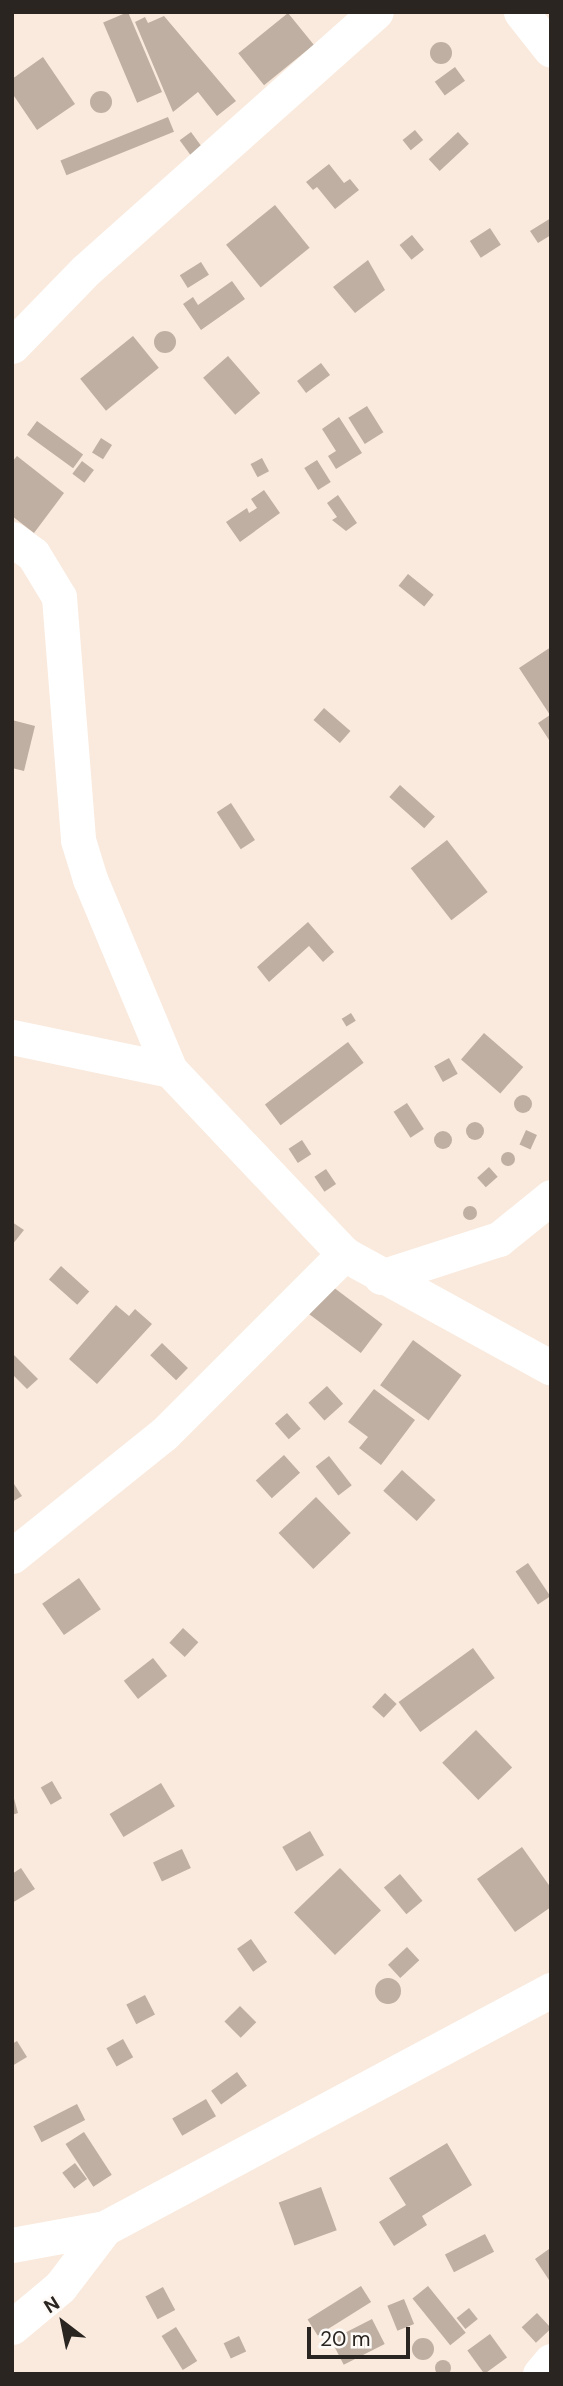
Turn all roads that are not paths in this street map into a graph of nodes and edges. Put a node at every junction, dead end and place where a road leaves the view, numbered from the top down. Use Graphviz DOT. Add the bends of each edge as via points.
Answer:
graph roads {
  1 [pos="376,12"];
  2 [pos="521,12"];
  3 [pos="551,50"];
  4 [pos="12,346"];
  5 [pos="12,539"];
  6 [pos="12,1037"];
  7 [pos="170,1070"];
  8 [pos="551,1197"];
  9 [pos="344,1254"];
  10 [pos="381,1277"];
  11 [pos="551,1368"];
  12 [pos="12,1556"];
  13 [pos="551,1990"];
  14 [pos="105,2228"];
  15 [pos="12,2245"];
  16 [pos="12,2327"];
  17 [pos="551,2361"];
  18 [pos="540,2374"];
  1 -- 4 [label="street" via="86,270"];
  2 -- 3 [label="street"];
  5 -- 7 [label="street" via="33,554 59,597 78,840"];
  6 -- 7 [label="street"];
  7 -- 9 [label="street"];
  8 -- 10 [label="street" via="499,1239"];
  9 -- 10 [label="street"];
  9 -- 12 [label="street" via="164,1434"];
  10 -- 11 [label="street"];
  13 -- 14 [label="street"];
  14 -- 15 [label="street"];
  14 -- 16 [label="street" via="60,2287"];
  17 -- 18 [label="street"];
}
